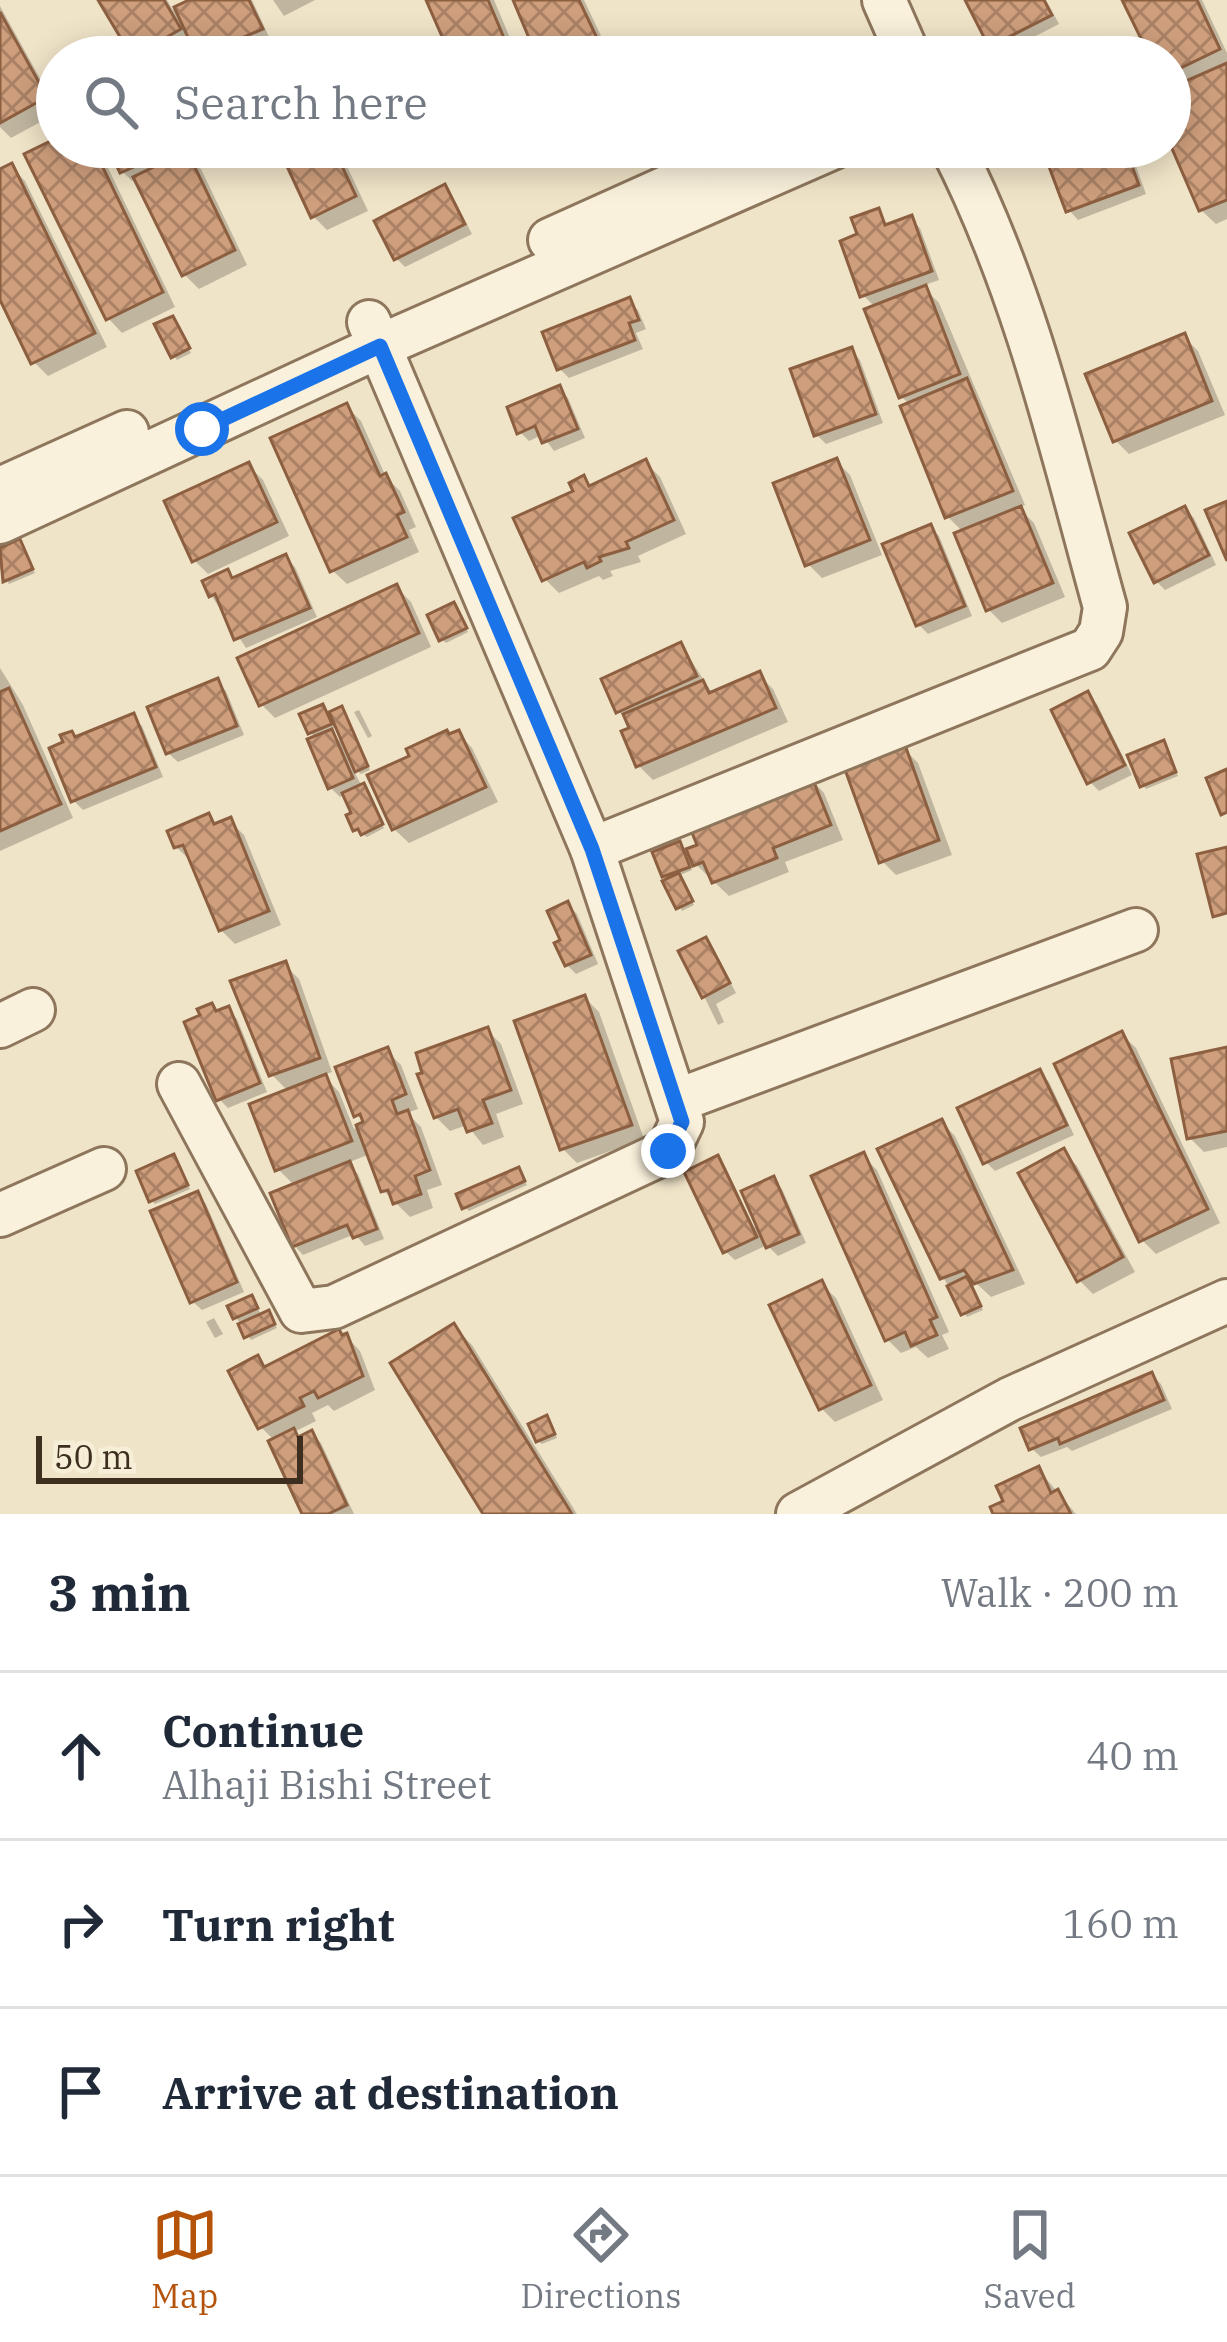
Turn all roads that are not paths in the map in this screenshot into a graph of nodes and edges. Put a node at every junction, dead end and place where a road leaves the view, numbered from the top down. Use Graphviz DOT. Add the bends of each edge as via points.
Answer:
graph roads {
  1 [pos="884,0"];
  2 [pos="900,36"];
  3 [pos="714,168"];
  4 [pos="782,168"];
  5 [pos="962,168"];
  6 [pos="374,334"];
  7 [pos="0,489"];
  8 [pos="0,522"];
  9 [pos="592,849"];
  10 [pos="1136,930"];
  11 [pos="179,1084"];
  12 [pos="676,1101"];
  13 [pos="104,1169"];
  14 [pos="0,1215"];
  15 [pos="1227,1301"];
  16 [pos="798,1514"];
  1 -- 2 [label="street"];
  3 -- 6 [label="street"];
  4 -- 6 [label="street"];
  5 -- 9 [label="street" via="1034,350 1106,607 1101,632 1090,649"];
  6 -- 7 [label="street"];
  6 -- 8 [label="street"];
  6 -- 9 [label="street"];
  9 -- 12 [label="street"];
  10 -- 12 [label="street"];
  11 -- 12 [label="street" via="301,1311 334,1307 668,1151 682,1122"];
  13 -- 14 [label="street"];
  15 -- 16 [label="street" via="1010,1399"];
}
